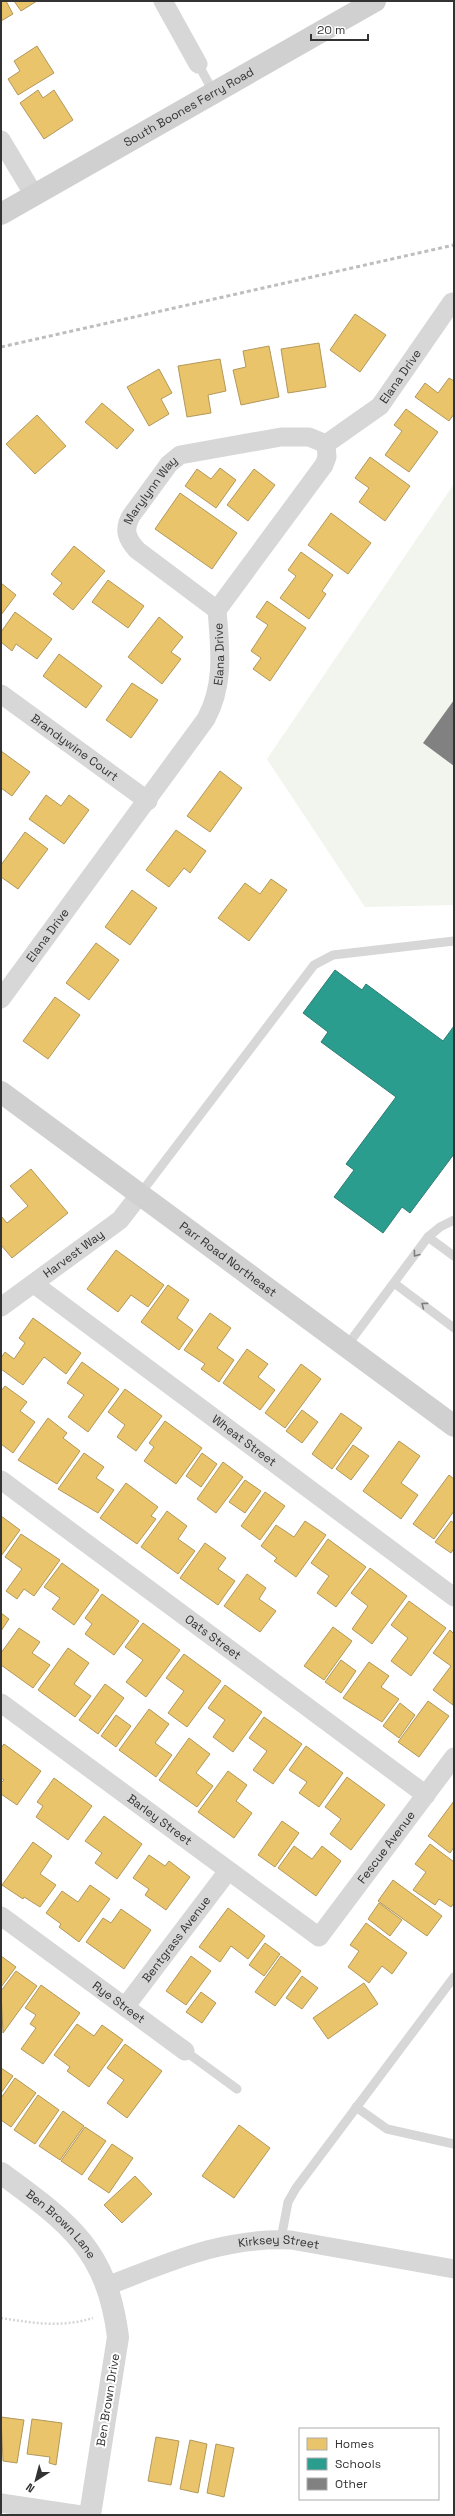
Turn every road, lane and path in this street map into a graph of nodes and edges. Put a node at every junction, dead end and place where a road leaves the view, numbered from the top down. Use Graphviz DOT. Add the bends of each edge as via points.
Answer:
graph roads {
  1 [pos="163,1"];
  2 [pos="376,1"];
  3 [pos="198,64"];
  4 [pos="214,93"];
  5 [pos="1,140"];
  6 [pos="34,195"];
  7 [pos="1,214"];
  8 [pos="452,302"];
  9 [pos="326,444"];
  10 [pos="217,610"];
  11 [pos="1,694"];
  12 [pos="148,801"];
  13 [pos="454,941"];
  14 [pos="1,999"];
  15 [pos="1,1092"];
  16 [pos="140,1194"];
  17 [pos="454,1220"];
  18 [pos="428,1237"];
  19 [pos="454,1256"];
  20 [pos="394,1283"];
  21 [pos="34,1284"];
  22 [pos="1,1307"];
  23 [pos="454,1328"];
  24 [pos="346,1347"];
  25 [pos="454,1426"];
  26 [pos="1,1480"];
  27 [pos="454,1597"];
  28 [pos="1,1703"];
  29 [pos="454,1757"];
  30 [pos="426,1795"];
  31 [pos="228,1871"];
  32 [pos="1,1916"];
  33 [pos="318,1937"];
  34 [pos="454,1977"];
  35 [pos="125,2007"];
  36 [pos="184,2051"];
  37 [pos="237,2088"];
  38 [pos="356,2107"];
  39 [pos="454,2144"];
  40 [pos="1,2173"];
  41 [pos="282,2239"];
  42 [pos="454,2270"];
  43 [pos="107,2286"];
  44 [pos="115,2311"];
  45 [pos="1,2318"];
  46 [pos="1,2503"];
  47 [pos="81,2515"];
  48 [pos="90,2515"];
  1 -- 3 [label="street"];
  2 -- 4 [label="main road, South Boones Ferry Road"];
  3 -- 4 [label="lane"];
  4 -- 6 [label="main road, South Boones Ferry Road"];
  5 -- 6 [label="street"];
  6 -- 7 [label="main road, South Boones Ferry Road"];
  8 -- 9 [label="street, Elana Drive" via="380,406 371,415"];
  9 -- 10 [label="street, Elana Drive" via="327,457 324,465"];
  9 -- 10 [label="street, Marylynn Way" via="309,437 281,437 180,455 169,464 131,516 127,524 128,540 137,550"];
  10 -- 12 [label="street, Elana Drive" via="221,669 214,705"];
  11 -- 12 [label="street, Brandywine Court"];
  12 -- 14 [label="street, Elana Drive"];
  13 -- 16 [label="lane" via="333,955 314,965"];
  15 -- 16 [label="main road, Parr Road Northeast"];
  16 -- 21 [label="street, Harvest Way" via="120,1220"];
  16 -- 24 [label="main road, Parr Road Northeast"];
  17 -- 18 [label="lane"];
  18 -- 19 [label="lane"];
  18 -- 20 [label="lane, one-way"];
  23 -- 20 [label="lane, one-way"];
  20 -- 24 [label="lane"];
  21 -- 22 [label="street, Harvest Way"];
  21 -- 27 [label="street, Wheat Street"];
  24 -- 25 [label="main road, Parr Road Northeast"];
  26 -- 30 [label="street, Oats Street"];
  28 -- 31 [label="street, Barley Street"];
  29 -- 30 [label="street, Fescue Avenue"];
  30 -- 33 [label="street, Fescue Avenue"];
  31 -- 33 [label="street, Barley Street"];
  31 -- 35 [label="street, Bentgrass Avenue"];
  32 -- 35 [label="street, Rye Street"];
  34 -- 38 [label="lane"];
  35 -- 36 [label="street, Rye Street"];
  36 -- 37 [label="lane, Rye Street"];
  38 -- 39 [label="lane" via="387,2129"];
  38 -- 41 [label="lane" via="288,2202"];
  40 -- 43 [label="street, Ben Brown Lane" via="66,2223 97,2264"];
  41 -- 42 [label="street, Kirksey Street"];
  41 -- 43 [label="street, Kirksey Street" via="240,2241 206,2249"];
  43 -- 44 [label="street, Ben Brown Drive"];
  44 -- 45 [label="path" via="78,2323 46,2326"];
  44 -- 48 [label="street, Ben Brown Drive" via="118,2337"];
  46 -- 47 [label="street"];
}
